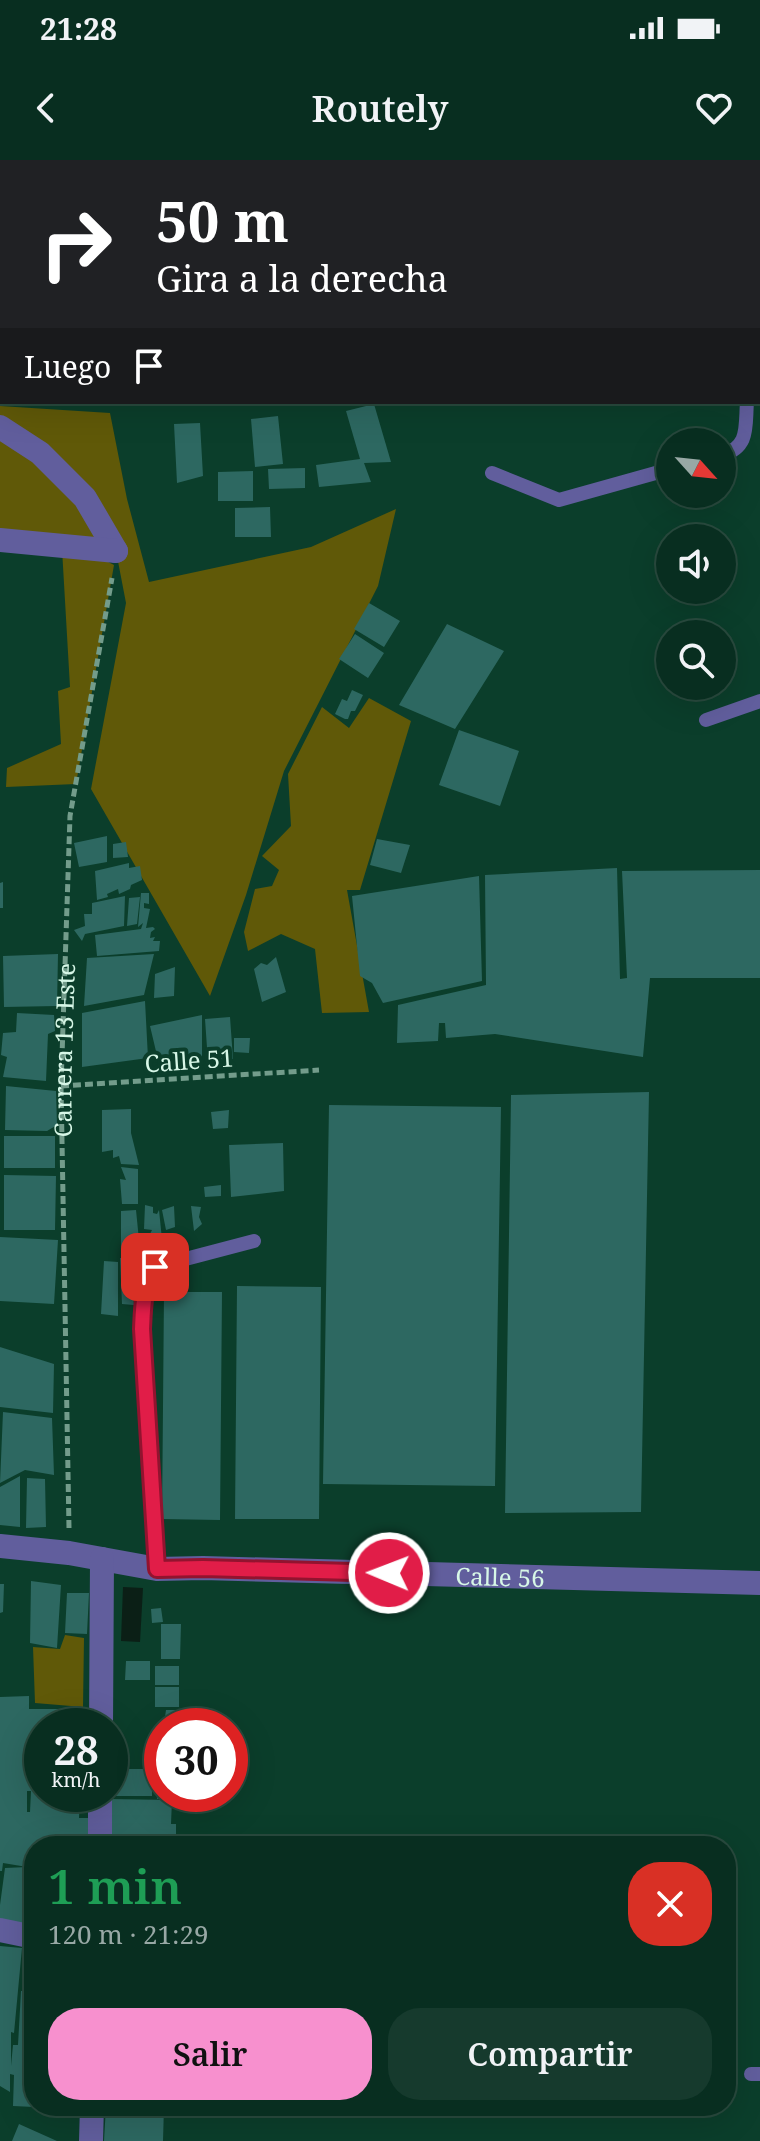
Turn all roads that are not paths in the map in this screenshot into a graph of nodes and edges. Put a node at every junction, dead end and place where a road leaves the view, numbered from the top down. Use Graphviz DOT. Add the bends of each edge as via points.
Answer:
graph roads {
  1 [pos="747,404"];
  2 [pos="0,427"];
  3 [pos="736,448"];
  4 [pos="492,473"];
  5 [pos="656,473"];
  6 [pos="0,540"];
  7 [pos="760,701"];
  8 [pos="706,720"];
  9 [pos="254,1241"];
  10 [pos="0,1546"];
  11 [pos="102,1559"];
  12 [pos="157,1569"];
  13 [pos="760,1583"];
  14 [pos="101,1708"];
  15 [pos="100,1812"];
  16 [pos="100,1836"];
  17 [pos="0,1930"];
  18 [pos="24,1935"];
  19 [pos="92,2116"];
  20 [pos="91,2141"];
  1 -- 3 [label="lane" via="744,438"];
  2 -- 6 [label="street" via="40,453 85,498 116,551"];
  4 -- 5 [label="lane" via="559,500"];
  7 -- 8 [label="lane"];
  9 -- 12 [label="lane" via="155,1267 147,1280 142,1329"];
  10 -- 11 [label="street, Calle 56"];
  11 -- 12 [label="street, Calle 56"];
  11 -- 14 [label="street"];
  12 -- 13 [label="street, Calle 56"];
  15 -- 16 [label="street"];
  17 -- 18 [label="street"];
  19 -- 20 [label="street"];
}
